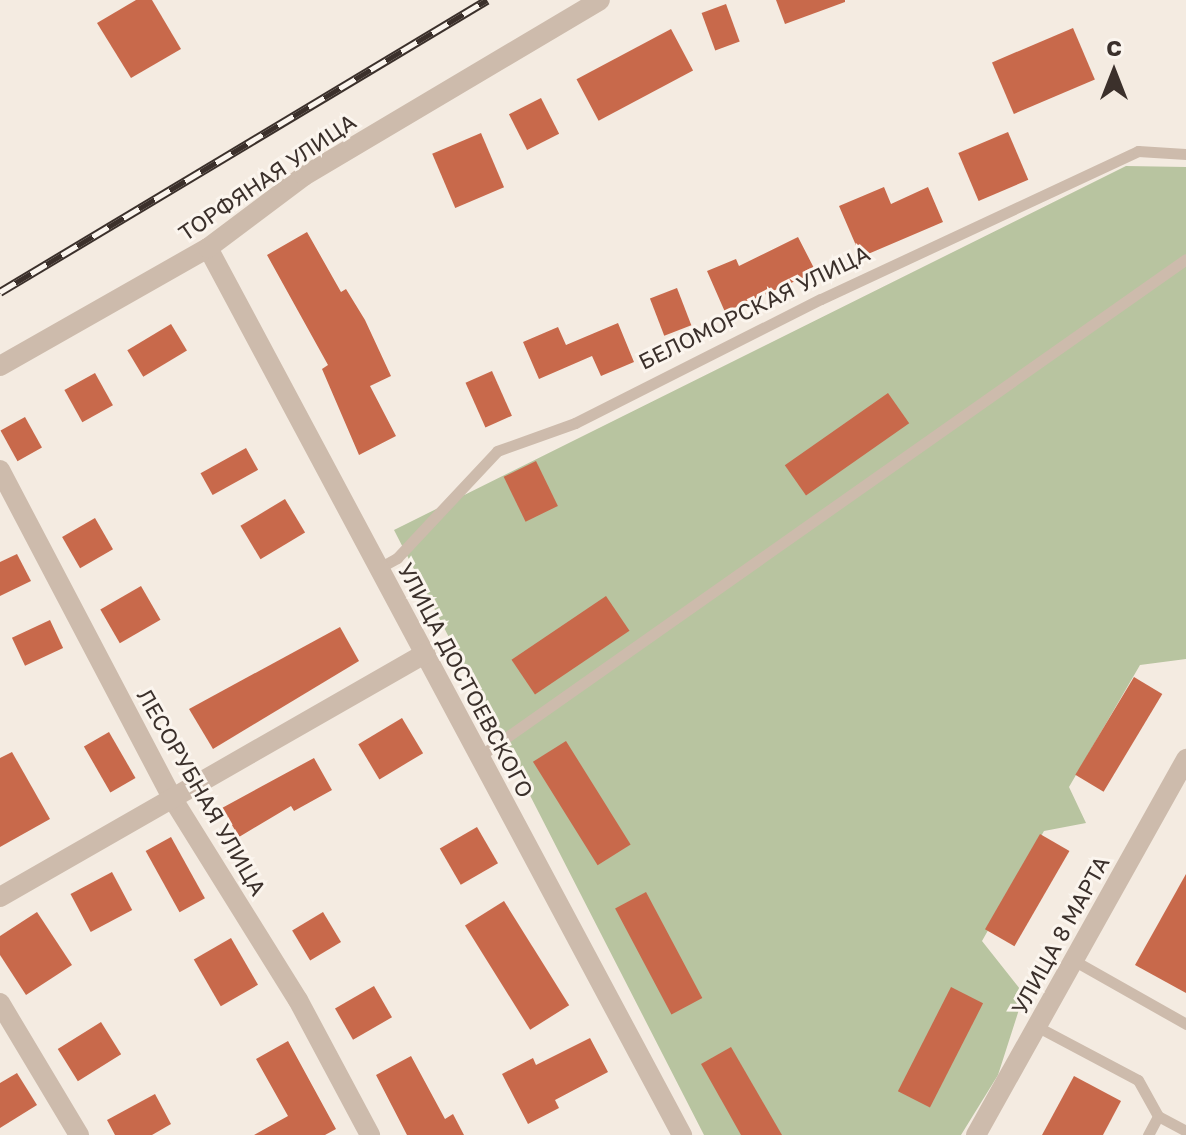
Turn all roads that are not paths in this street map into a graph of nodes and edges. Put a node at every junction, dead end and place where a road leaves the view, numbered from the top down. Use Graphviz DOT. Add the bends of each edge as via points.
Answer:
graph roads {
  1 [pos="600,0"];
  2 [pos="1186,154"];
  3 [pos="208,248"];
  4 [pos="1186,259"];
  5 [pos="0,366"];
  6 [pos="0,470"];
  7 [pos="379,568"];
  8 [pos="425,654"];
  9 [pos="480,756"];
  10 [pos="1186,759"];
  11 [pos="174,801"];
  12 [pos="0,897"];
  13 [pos="1073,960"];
  14 [pos="0,1003"];
  15 [pos="1186,1024"];
  16 [pos="1036,1026"];
  17 [pos="1158,1116"];
  18 [pos="1186,1131"];
  19 [pos="79,1135"];
  20 [pos="370,1135"];
  21 [pos="682,1135"];
  22 [pos="976,1135"];
  23 [pos="1148,1135"];
  1 -- 3 [label="street, ТОРФЯНАЯ УЛИЦА" via="304,176"];
  2 -- 7 [label="lane, БЕЛОМОРСКАЯ УЛИЦА" via="1138,151 821,299 575,423 497,451 397,558"];
  3 -- 5 [label="street, ТОРФЯНАЯ УЛИЦА"];
  3 -- 7 [label="street, УЛИЦА ДОСТОЕВСКОГО"];
  4 -- 9 [label="lane"];
  6 -- 11 [label="street, ЛЕСОРУБНАЯ УЛИЦА"];
  7 -- 8 [label="street, УЛИЦА ДОСТОЕВСКОГО"];
  8 -- 9 [label="street, УЛИЦА ДОСТОЕВСКОГО"];
  8 -- 11 [label="street"];
  9 -- 21 [label="street, УЛИЦА ДОСТОЕВСКОГО"];
  10 -- 13 [label="street, УЛИЦА 8 МАРТА"];
  11 -- 12 [label="street"];
  11 -- 20 [label="street, ЛЕСОРУБНАЯ УЛИЦА" via="298,1000"];
  13 -- 15 [label="lane"];
  13 -- 16 [label="street, УЛИЦА 8 МАРТА"];
  14 -- 19 [label="street"];
  16 -- 17 [label="lane" via="1138,1080"];
  16 -- 22 [label="street, УЛИЦА 8 МАРТА"];
  17 -- 18 [label="lane"];
  17 -- 23 [label="lane"];
}
